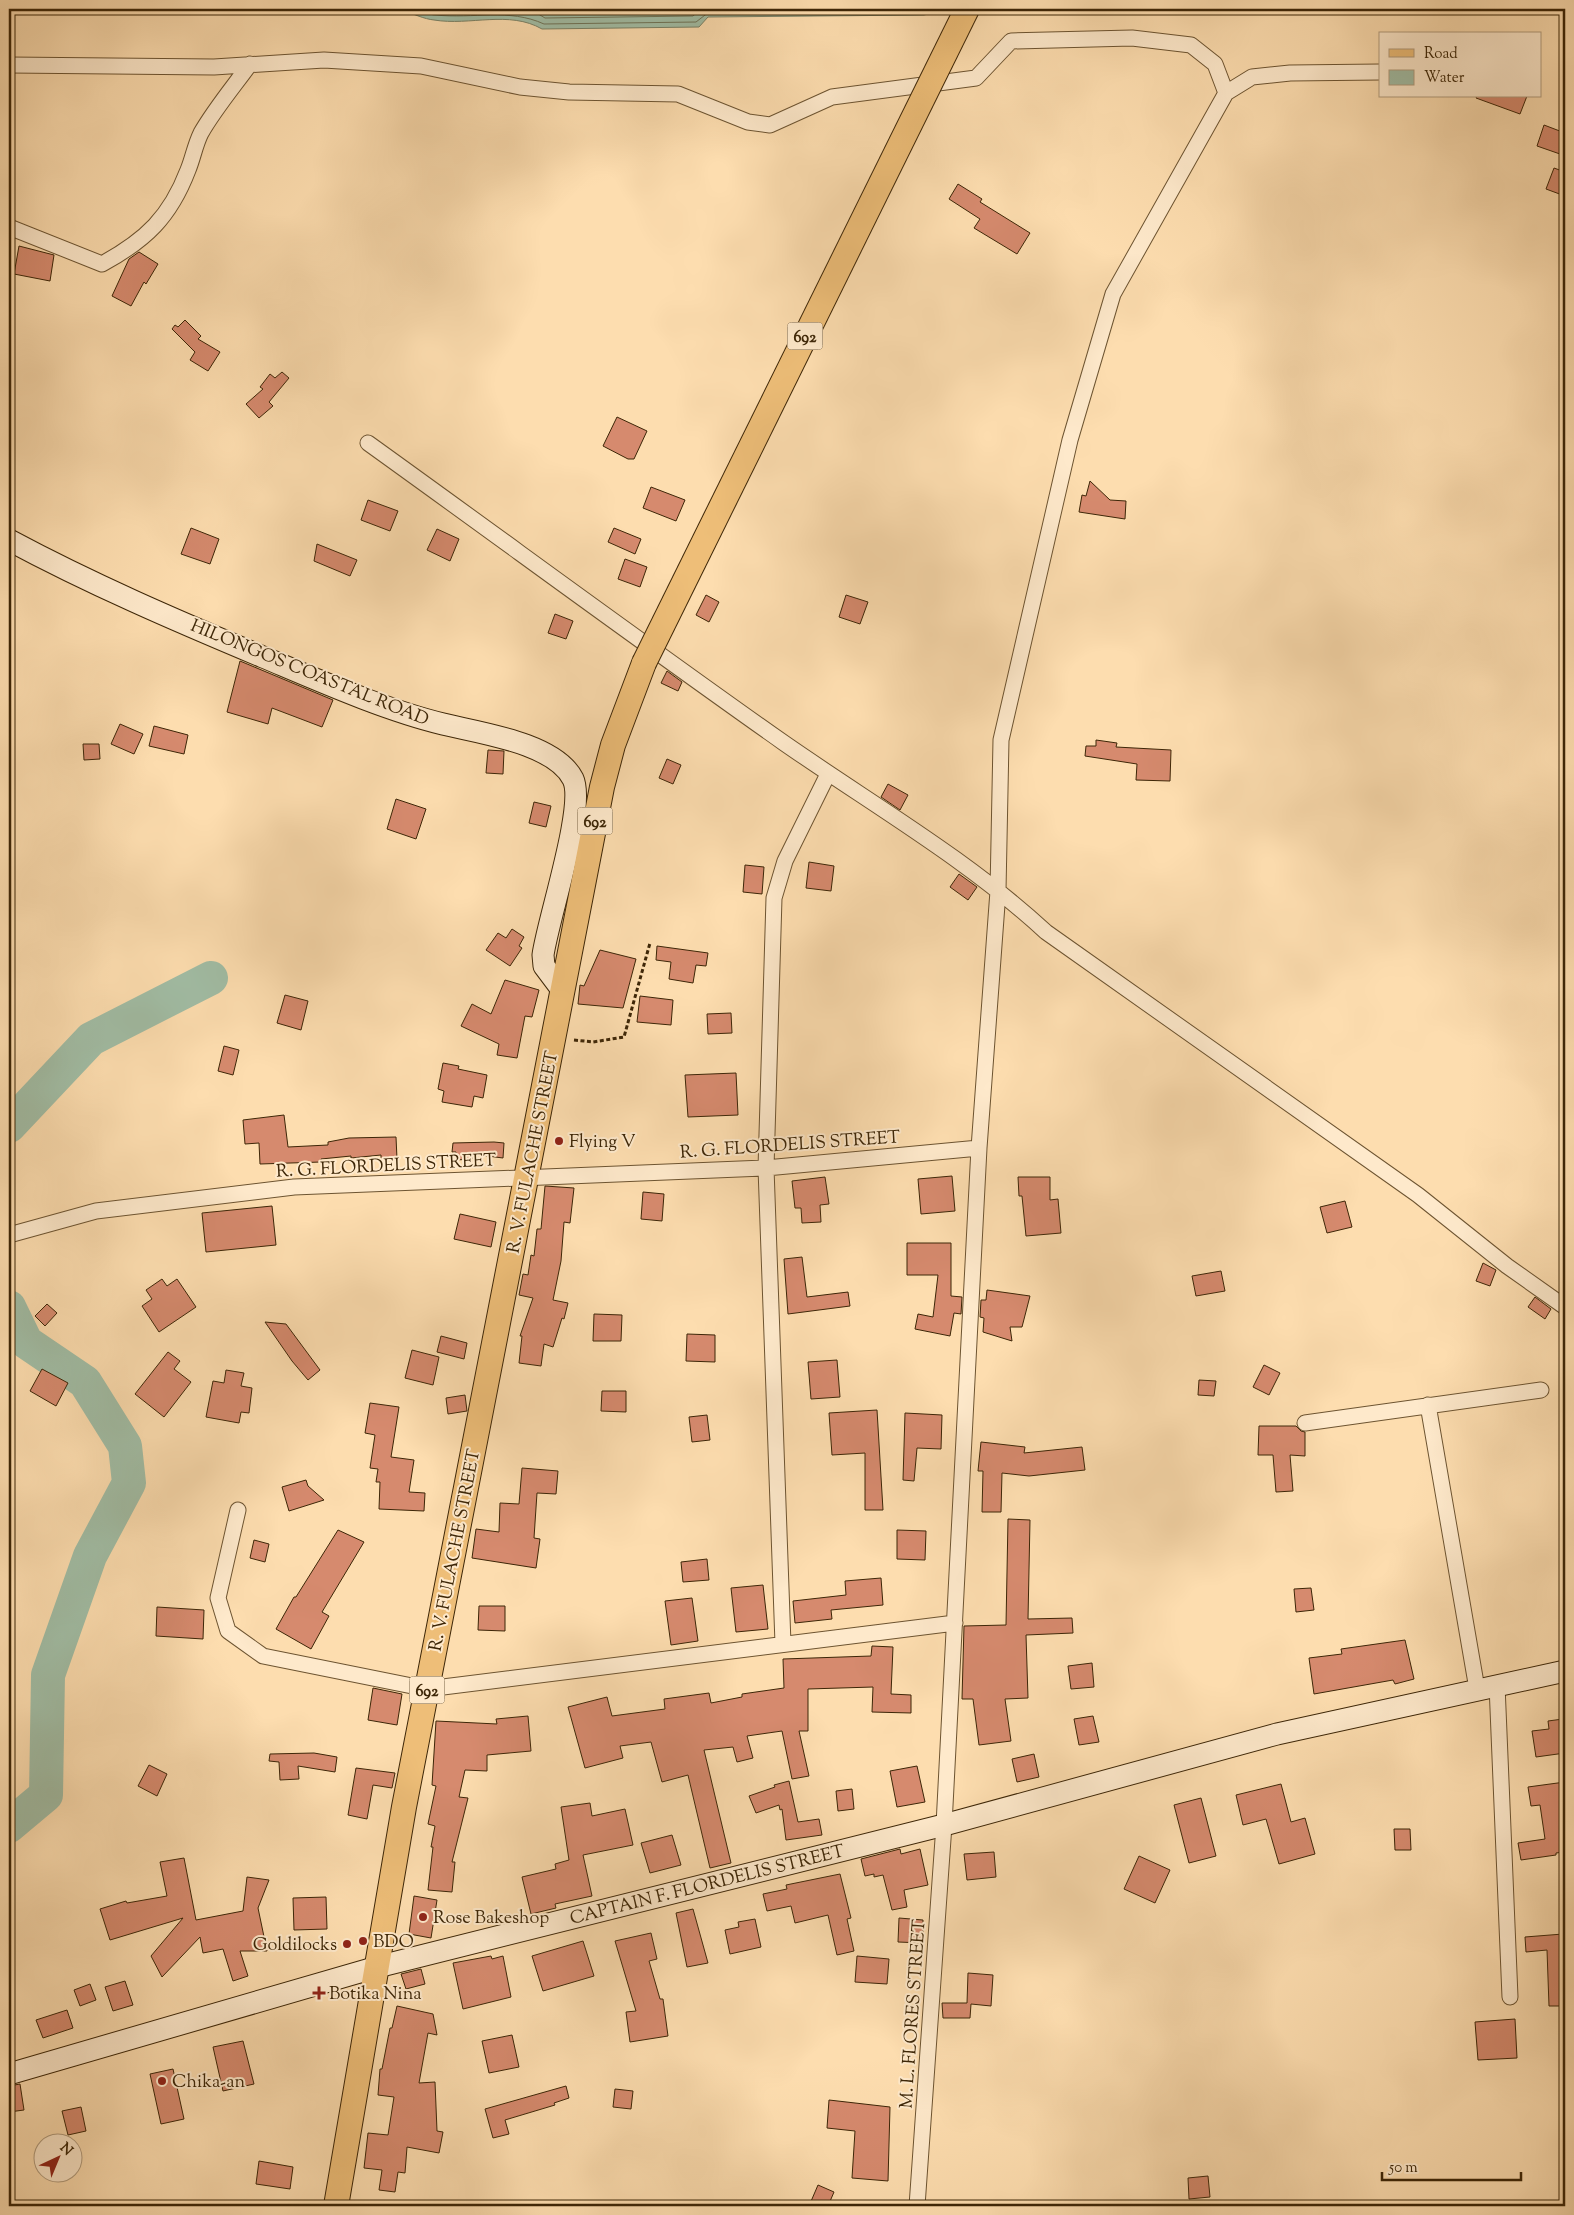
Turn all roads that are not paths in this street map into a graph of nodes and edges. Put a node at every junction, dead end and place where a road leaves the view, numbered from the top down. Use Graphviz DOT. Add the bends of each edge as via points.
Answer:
graph roads {
  1 [pos="966,9"];
  2 [pos="250,64"];
  3 [pos="9,65"];
  4 [pos="1379,72"];
  5 [pos="1226,93"];
  6 [pos="9,227"];
  7 [pos="368,443"];
  8 [pos="9,540"];
  9 [pos="828,774"];
  10 [pos="998,891"];
  11 [pos="563,986"];
  12 [pos="979,1148"];
  13 [pos="766,1168"];
  14 [pos="528,1176"];
  15 [pos="9,1235"];
  16 [pos="1565,1307"];
  17 [pos="1541,1390"];
  18 [pos="1428,1405"];
  19 [pos="1305,1423"];
  20 [pos="238,1510"];
  21 [pos="955,1623"];
  22 [pos="783,1644"];
  23 [pos="1565,1671"];
  24 [pos="1487,1687"];
  25 [pos="427,1689"];
  26 [pos="944,1825"];
  27 [pos="377,1967"];
  28 [pos="1510,1997"];
  29 [pos="9,2074"];
  30 [pos="336,2206"];
  31 [pos="917,2206"];
  1 -- 11 [label="main road, 692, bridge" via="644,663 613,745 602,787"];
  2 -- 3 [label="street" via="176,67"];
  2 -- 5 [label="street" via="324,60 421,66 520,87 569,92 678,94 748,122 770,125 832,97 976,78 1011,41 1132,38 1191,45 1215,64"];
  2 -- 6 [label="street" via="201,134 175,200 154,229 117,256 102,264"];
  4 -- 5 [label="street" via="1290,73 1252,77"];
  5 -- 10 [label="street, M. L. FLORES STREET" via="1113,294 1070,440 1001,740"];
  7 -- 9 [label="street"];
  8 -- 11 [label="street, HILONGOS COASTAL ROAD" via="67,571 305,675 433,722 520,744 554,758 574,780 576,792 574,820 543,955 544,966"];
  9 -- 10 [label="street" via="946,851"];
  9 -- 13 [label="street" via="785,860 774,898"];
  10 -- 12 [label="street, M. L. FLORES STREET"];
  10 -- 16 [label="street" via="1046,932 1402,1184"];
  11 -- 14 [label="main road, R. V. FULACHE STREET / 692"];
  12 -- 13 [label="street, R. G. FLORDELIS STREET"];
  12 -- 21 [label="street, M. L. FLORES STREET"];
  13 -- 14 [label="street, R. G. FLORDELIS STREET"];
  13 -- 22 [label="street"];
  14 -- 15 [label="street, R. G. FLORDELIS STREET" via="294,1187 96,1211"];
  14 -- 25 [label="main road, R. V. FULACHE STREET / 692"];
  17 -- 18 [label="street"];
  18 -- 19 [label="street"];
  18 -- 24 [label="street"];
  20 -- 25 [label="street" via="218,1598 228,1631 263,1656"];
  21 -- 22 [label="street"];
  21 -- 26 [label="street, M. L. FLORES STREET"];
  22 -- 25 [label="street"];
  23 -- 24 [label="street, CAPTAIN F. FLORDELIS STREET"];
  24 -- 26 [label="street, CAPTAIN F. FLORDELIS STREET" via="1277,1734"];
  24 -- 28 [label="street"];
  25 -- 27 [label="main road, R. V. FULACHE STREET / 692"];
  26 -- 27 [label="street, CAPTAIN F. FLORDELIS STREET"];
  26 -- 31 [label="street, M. L. FLORES STREET"];
  27 -- 29 [label="street, CAPTAIN F. FLORDELIS STREET"];
  27 -- 30 [label="main road, R. V. FULACHE STREET / 692"];
}
